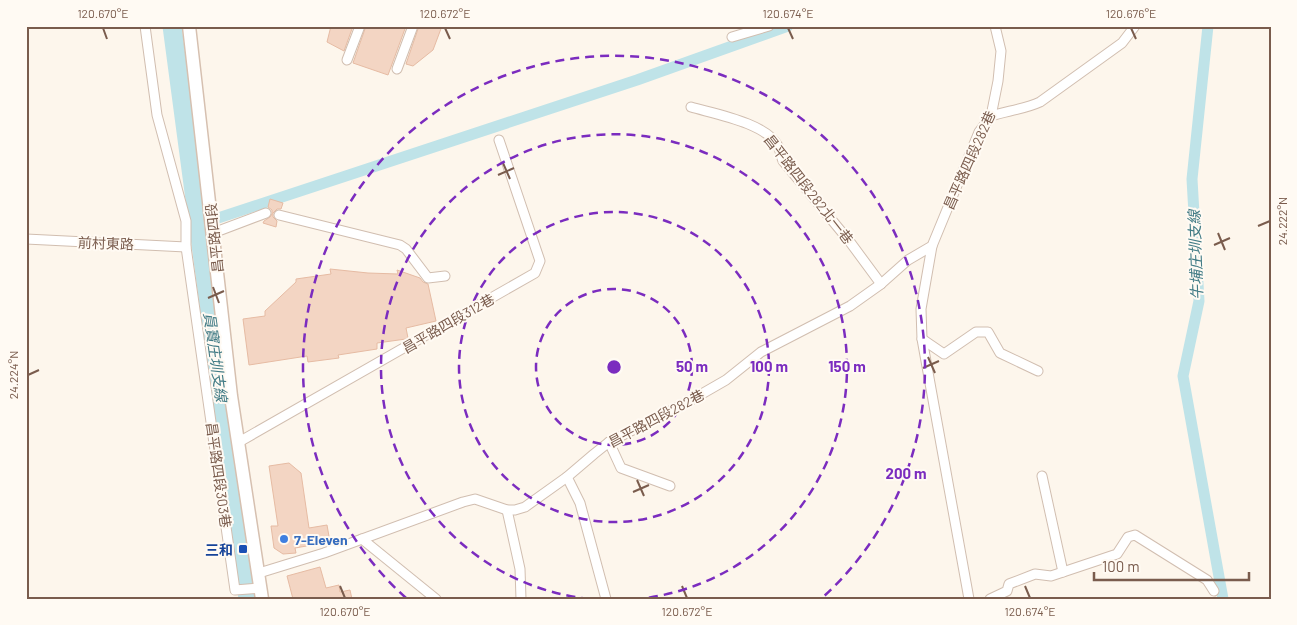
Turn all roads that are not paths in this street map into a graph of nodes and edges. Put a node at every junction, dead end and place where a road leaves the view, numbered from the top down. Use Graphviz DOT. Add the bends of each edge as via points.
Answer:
graph roads {
  1 [pos="145,26"];
  2 [pos="189,26"];
  3 [pos="360,26"];
  4 [pos="413,26"];
  5 [pos="770,26"];
  6 [pos="995,26"];
  7 [pos="1135,26"];
  8 [pos="732,36"];
  9 [pos="347,60"];
  10 [pos="397,69"];
  11 [pos="692,107"];
  12 [pos="991,116"];
  13 [pos="499,140"];
  14 [pos="266,213"];
  15 [pos="279,215"];
  16 [pos="213,233"];
  17 [pos="26,239"];
  18 [pos="932,246"];
  19 [pos="186,247"];
  20 [pos="444,276"];
  21 [pos="881,284"];
  22 [pos="922,339"];
  23 [pos="1038,371"];
  24 [pos="239,442"];
  25 [pos="609,442"];
  26 [pos="1042,476"];
  27 [pos="567,477"];
  28 [pos="670,486"];
  29 [pos="507,510"];
  30 [pos="362,539"];
  31 [pos="1063,572"];
  32 [pos="259,573"];
  33 [pos="1214,591"];
  34 [pos="261,594"];
  35 [pos="436,599"];
  36 [pos="521,599"];
  37 [pos="606,599"];
  38 [pos="969,599"];
  39 [pos="990,599"];
  1 -- 19 [label="street" via="157,115 186,221"];
  2 -- 16 [label="street, 昌平路四段"];
  3 -- 9 [label="street"];
  4 -- 10 [label="street"];
  5 -- 8 [label="street"];
  6 -- 12 [label="street, 昌平路四段282巷" via="1001,51"];
  7 -- 12 [label="street" via="1122,43 1040,102"];
  11 -- 21 [label="street, 昌平路四段282北一巷" via="766,132 778,145 783,161"];
  12 -- 18 [label="street, 昌平路四段282巷" via="979,132"];
  13 -- 24 [label="street, 昌平路四段312巷" via="540,261 535,273"];
  14 -- 16 [label="street"];
  15 -- 20 [label="street" via="400,245 428,278"];
  16 -- 24 [label="street, 昌平路四段"];
  17 -- 19 [label="street, 前村東路"];
  18 -- 21 [label="street, 昌平路四段282巷" via="908,260"];
  18 -- 22 [label="street" via="921,309"];
  19 -- 34 [label="street, 昌平路四段303巷" via="235,590"];
  21 -- 25 [label="street, 昌平路四段282巷" via="850,306 761,352 718,384"];
  22 -- 23 [label="street" via="944,354 976,332 988,332 1000,353"];
  22 -- 38 [label="street"];
  24 -- 32 [label="street, 昌平路四段"];
  25 -- 27 [label="street, 昌平路四段282巷"];
  25 -- 28 [label="street" via="622,468"];
  26 -- 31 [label="street"];
  27 -- 29 [label="street, 昌平路四段282巷" via="524,507"];
  27 -- 37 [label="street" via="580,503"];
  29 -- 30 [label="street" via="475,499"];
  29 -- 36 [label="street" via="520,570"];
  30 -- 32 [label="street"];
  30 -- 35 [label="street"];
  31 -- 33 [label="street" via="1117,554 1128,537 1135,536 1208,580"];
  31 -- 39 [label="street" via="1051,576 1035,574 1009,584 1007,591"];
  32 -- 34 [label="street, 昌平路四段"];
}
